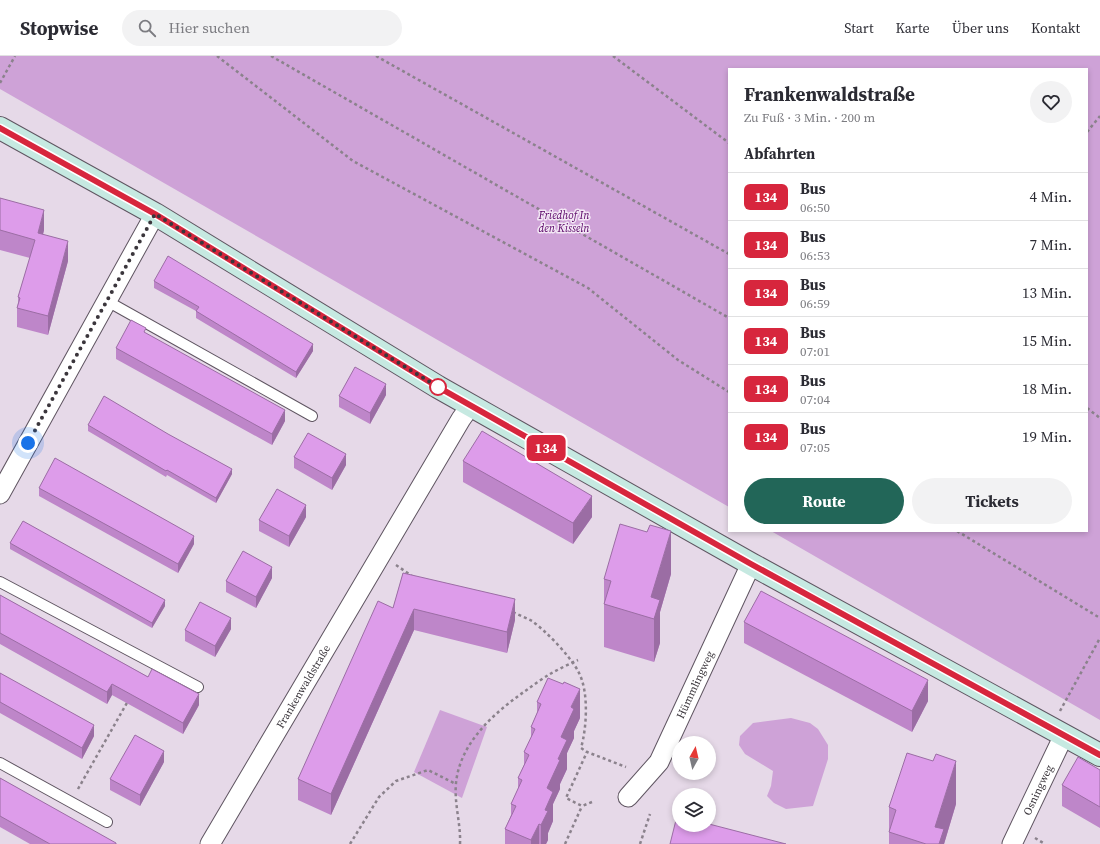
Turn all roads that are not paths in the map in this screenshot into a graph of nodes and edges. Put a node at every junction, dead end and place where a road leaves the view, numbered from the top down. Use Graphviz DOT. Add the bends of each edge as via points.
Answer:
graph roads {
  1 [pos="0,128"];
  2 [pos="155,214"];
  3 [pos="107,301"];
  4 [pos="471,405"];
  5 [pos="312,416"];
  6 [pos="0,494"];
  7 [pos="751,564"];
  8 [pos="0,582"];
  9 [pos="198,687"];
  10 [pos="1058,731"];
  11 [pos="1100,755"];
  12 [pos="0,763"];
  13 [pos="628,797"];
  14 [pos="107,822"];
  15 [pos="210,844"];
  16 [pos="1012,844"];
  1 -- 2 [label="street"];
  2 -- 3 [label="street"];
  2 -- 4 [label="street"];
  3 -- 5 [label="lane"];
  3 -- 6 [label="street"];
  4 -- 7 [label="street"];
  4 -- 15 [label="street, Frankenwaldstraße"];
  7 -- 10 [label="street"];
  7 -- 13 [label="street, Hümmlingweg" via="658,762"];
  8 -- 9 [label="lane"];
  10 -- 11 [label="street"];
  10 -- 16 [label="street, Osningweg"];
  12 -- 14 [label="lane"];
}
